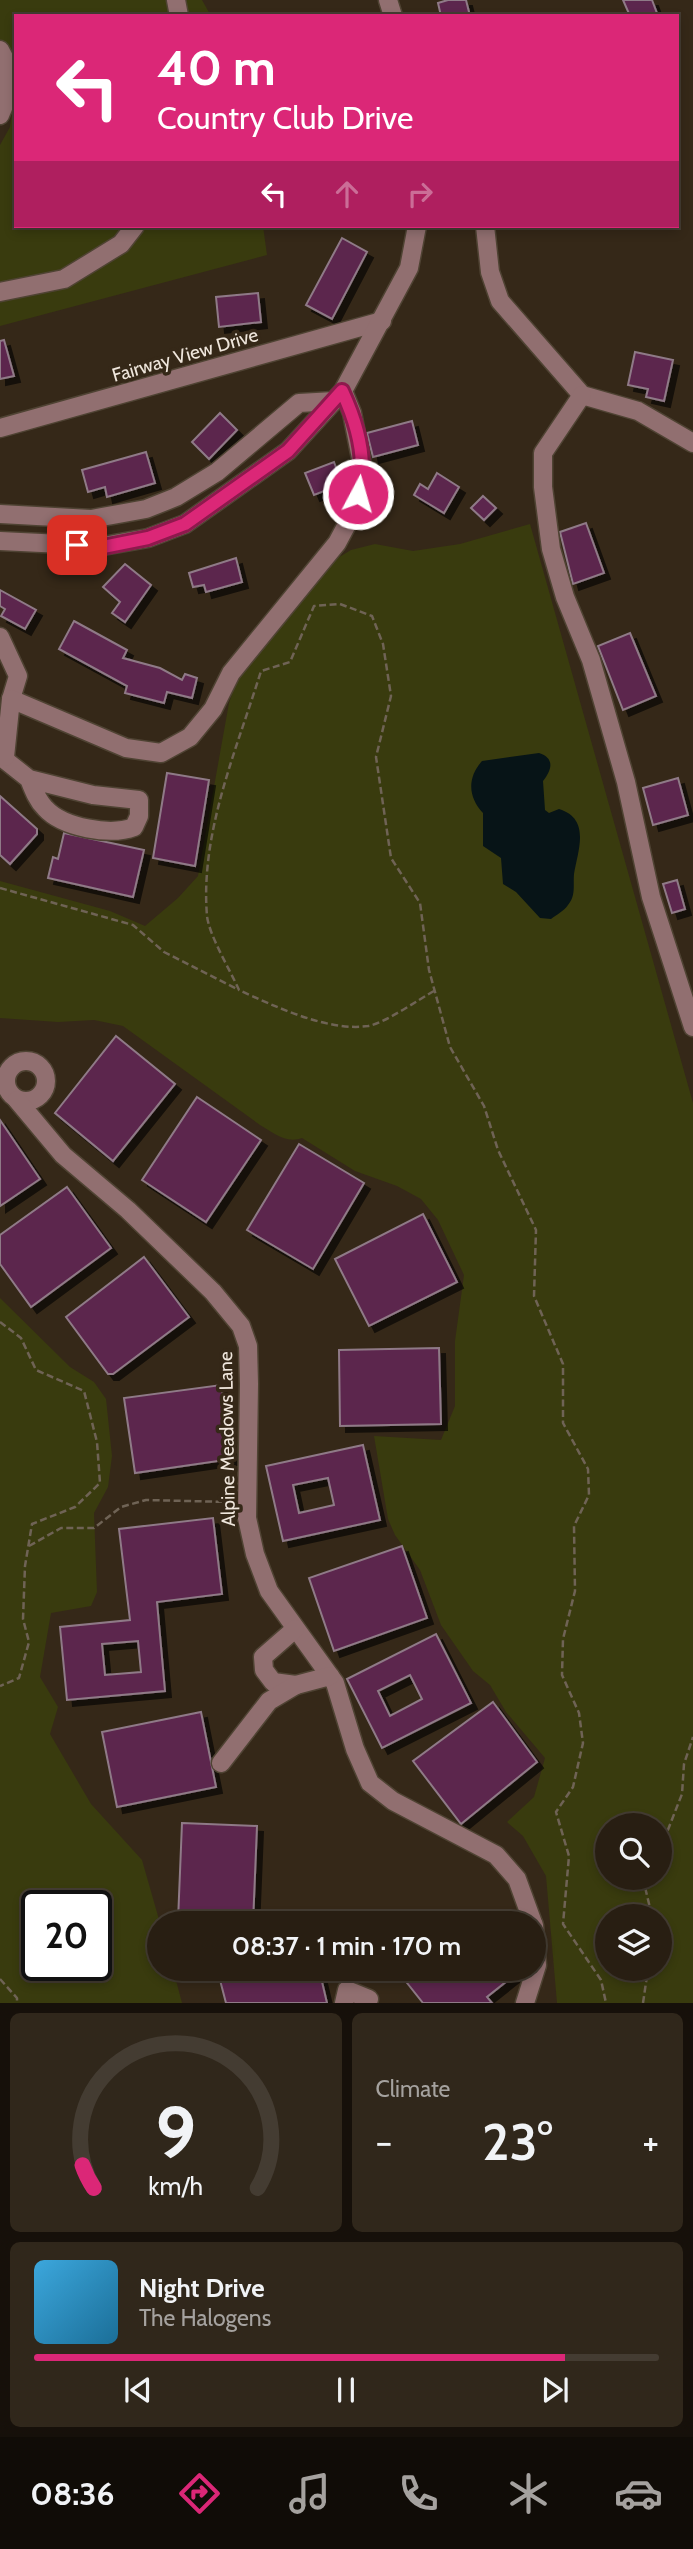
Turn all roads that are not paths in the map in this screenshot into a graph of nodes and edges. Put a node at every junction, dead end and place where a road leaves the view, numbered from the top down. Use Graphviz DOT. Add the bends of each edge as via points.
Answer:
graph roads {
  1 [pos="0,50"];
  2 [pos="0,114"];
  3 [pos="133,228"];
  4 [pos="417,228"];
  5 [pos="485,228"];
  6 [pos="0,292"];
  7 [pos="382,321"];
  8 [pos="582,395"];
  9 [pos="338,396"];
  10 [pos="0,429"];
  11 [pos="693,443"];
  12 [pos="0,514"];
  13 [pos="0,541"];
  14 [pos="0,637"];
  15 [pos="11,699"];
  16 [pos="5,717"];
  17 [pos="3,756"];
  18 [pos="29,779"];
  19 [pos="693,1027"];
  20 [pos="17,1100"];
  21 [pos="295,1629"];
  22 [pos="330,1676"];
  23 [pos="296,1685"];
  24 [pos="221,1763"];
  25 [pos="529,1911"];
  26 [pos="532,1981"];
  27 [pos="369,2000"];
  28 [pos="344,2003"];
  29 [pos="525,2003"];
  1 -- 2 [label="street" via="9,65 9,87"];
  3 -- 6 [label="street" via="121,244 64,279"];
  4 -- 7 [label="street" via="409,268"];
  5 -- 8 [label="street" via="490,272 500,301"];
  7 -- 9 [label="street"];
  7 -- 10 [label="street, Fairway View Drive"];
  8 -- 11 [label="street" via="638,411"];
  8 -- 19 [label="street" via="543,453 551,549 591,660 651,897"];
  9 -- 12 [label="street" via="299,403 217,472 146,509 91,519"];
  9 -- 13 [label="street" via="288,451 185,524 103,547"];
  9 -- 15 [label="street" via="352,413 364,474 352,515 337,543 231,673 213,709 190,737 161,753 126,748"];
  14 -- 15 [label="street" via="18,676"];
  15 -- 16 [label="street"];
  16 -- 17 [label="street"];
  17 -- 18 [label="street"];
  18 -- 18 [label="street" via="46,809 80,826 125,830 134,827 139,816 139,800 93,795"];
  20 -- 21 [label="street, Alpine Meadows Lane" via="63,1155 128,1210 213,1292 241,1326 248,1346 246,1502 255,1554 269,1591"];
  21 -- 22 [label="street, Alpine Meadows Lane"];
  21 -- 23 [label="street" via="263,1657 264,1670 273,1682"];
  22 -- 23 [label="street"];
  22 -- 25 [label="street, Alpine Meadows Lane" via="370,1783 393,1801 496,1855 517,1879"];
  23 -- 24 [label="street" via="269,1701"];
  26 -- 29 [label="street, Alpine Meadows Lane"];
  27 -- 28 [label="street" via="347,1990"];
}
